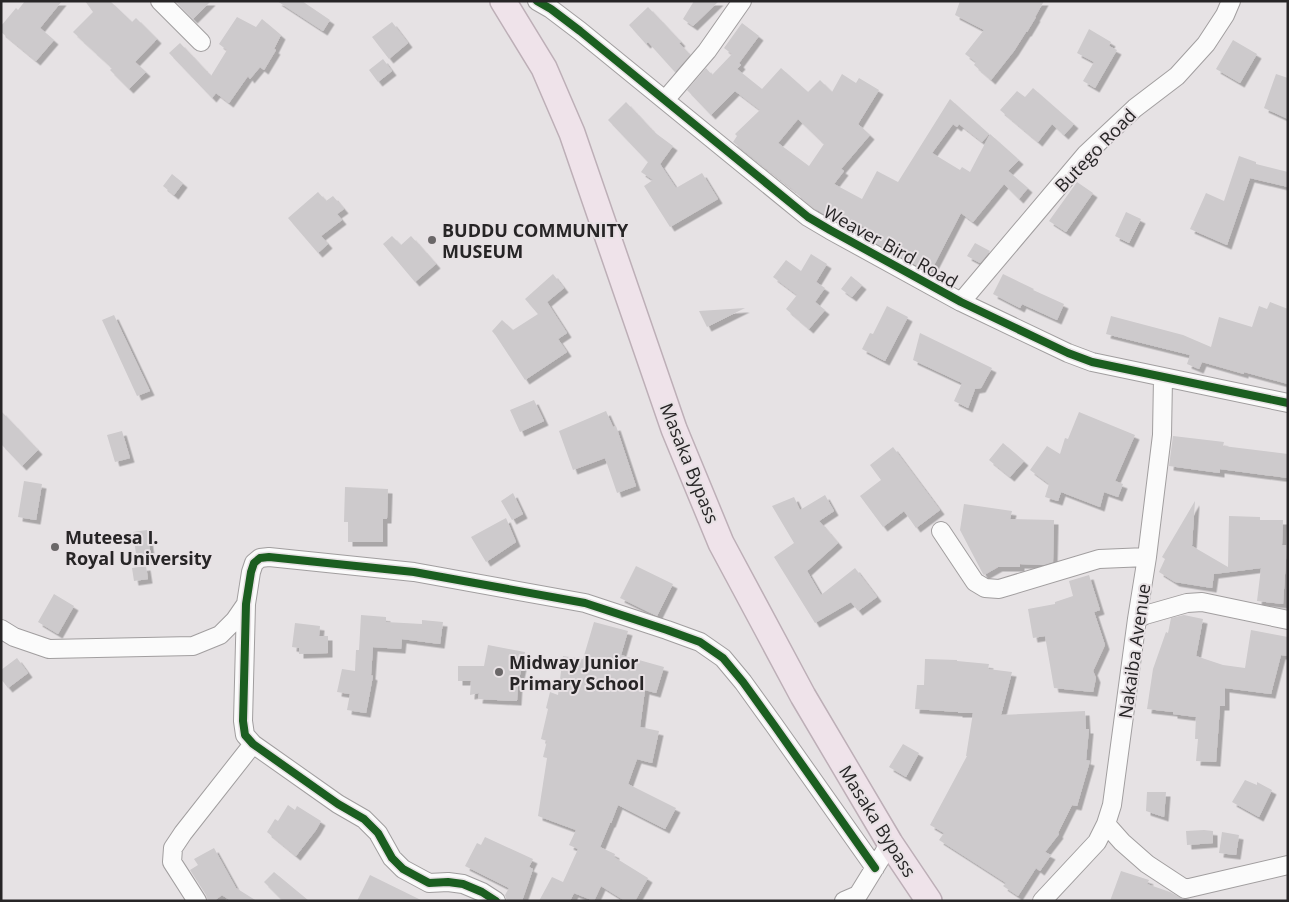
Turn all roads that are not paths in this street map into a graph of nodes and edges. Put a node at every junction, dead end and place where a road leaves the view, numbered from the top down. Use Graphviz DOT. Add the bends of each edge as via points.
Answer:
graph roads {
  1 [pos="160,1"];
  2 [pos="503,1"];
  3 [pos="537,1"];
  4 [pos="742,1"];
  5 [pos="1231,1"];
  6 [pos="201,42"];
  7 [pos="665,100"];
  8 [pos="961,302"];
  9 [pos="1163,378"];
  10 [pos="1288,403"];
  11 [pos="941,531"];
  12 [pos="1147,557"];
  13 [pos="246,604"];
  14 [pos="1138,619"];
  15 [pos="1288,620"];
  16 [pos="1,629"];
  17 [pos="253,744"];
  18 [pos="1106,824"];
  19 [pos="890,843"];
  20 [pos="1288,865"];
  21 [pos="875,868"];
  22 [pos="1185,895"];
  23 [pos="197,901"];
  24 [pos="496,901"];
  25 [pos="844,901"];
  26 [pos="929,901"];
  27 [pos="1042,901"];
  1 -- 6 [label="street"];
  2 -- 19 [label="highway, Masaka Bypass" via="544,68 572,133 674,429 722,543 803,696"];
  3 -- 7 [label="street, Weaver Bird Road" via="580,31"];
  4 -- 7 [label="street" via="707,51"];
  5 -- 8 [label="street, Butego Road" via="1206,44 1177,76 1135,108 1086,154"];
  7 -- 8 [label="street, Weaver Bird Road" via="808,217"];
  8 -- 9 [label="street, Weaver Bird Road" via="1068,354"];
  9 -- 10 [label="street, Weaver Bird Road"];
  9 -- 12 [label="street, Nakaiba Avenue" via="1162,435"];
  11 -- 12 [label="street" via="975,582 986,588 999,589 1099,559"];
  12 -- 14 [label="street, Nakaiba Avenue"];
  13 -- 16 [label="street" via="220,635 193,646 49,649 14,638"];
  13 -- 17 [label="street" via="243,721 245,735"];
  13 -- 21 [label="street" via="254,563 269,557 414,572 585,603 700,642 723,658 743,682"];
  14 -- 15 [label="street" via="1187,603 1202,602"];
  14 -- 18 [label="street, Nakaiba Avenue" via="1112,805"];
  17 -- 23 [label="street" via="173,848 172,862"];
  17 -- 24 [label="street" via="364,819 403,869 428,883 462,884"];
  18 -- 22 [label="street" via="1122,842"];
  18 -- 27 [label="street, Nakaiba Avenue" via="1097,842"];
  19 -- 21 [label="street"];
  19 -- 26 [label="highway, Masaka Bypass"];
  20 -- 22 [label="street" via="1210,884"];
  21 -- 25 [label="street" via="858,895"];
}
